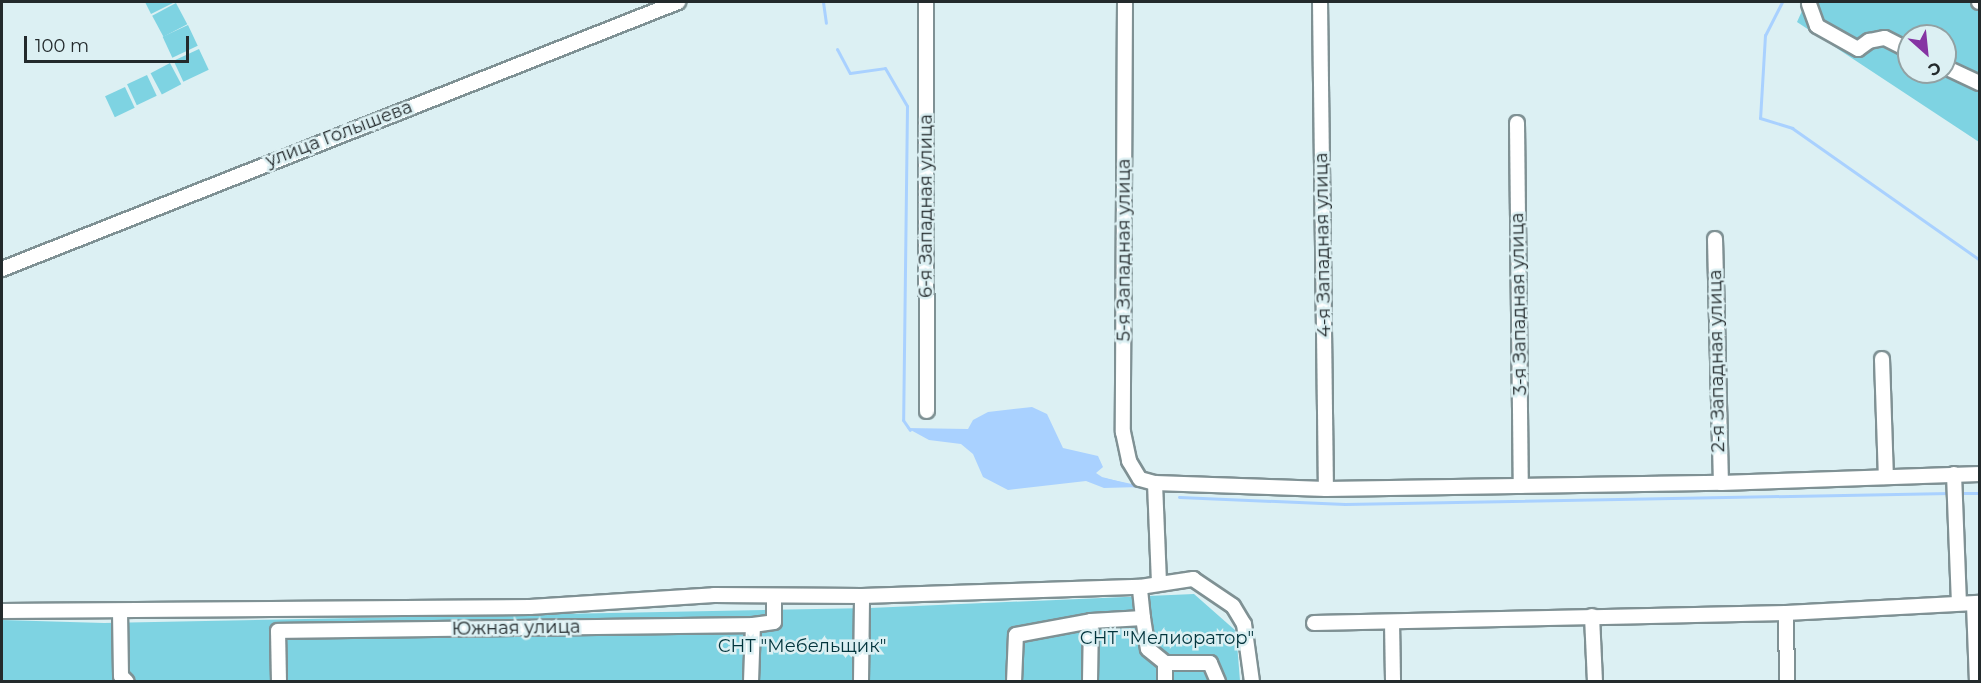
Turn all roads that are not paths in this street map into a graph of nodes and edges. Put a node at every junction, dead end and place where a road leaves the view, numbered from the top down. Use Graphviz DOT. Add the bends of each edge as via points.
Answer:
graph roads {
  1 [pos="678,2"];
  2 [pos="926,2"];
  3 [pos="1125,2"];
  4 [pos="1320,2"];
  5 [pos="1809,4"];
  6 [pos="1897,44"];
  7 [pos="1957,72"];
  8 [pos="1980,83"];
  9 [pos="1517,123"];
  10 [pos="1715,239"];
  11 [pos="2,269"];
  12 [pos="1882,359"];
  13 [pos="927,411"];
  14 [pos="1954,474"];
  15 [pos="1980,474"];
  16 [pos="1886,477"];
  17 [pos="1155,483"];
  18 [pos="1721,483"];
  19 [pos="1521,486"];
  20 [pos="1326,489"];
  21 [pos="1159,583"];
  22 [pos="1140,587"];
  23 [pos="774,596"];
  24 [pos="862,596"];
  25 [pos="1959,603"];
  26 [pos="1977,604"];
  27 [pos="2,611"];
  28 [pos="120,612"];
  29 [pos="1786,613"];
  30 [pos="1592,616"];
  31 [pos="1143,618"];
  32 [pos="1091,621"];
  33 [pos="1392,622"];
  34 [pos="1314,623"];
  35 [pos="753,625"];
  36 [pos="1165,663"];
  37 [pos="123,680"];
  38 [pos="279,681"];
  39 [pos="751,681"];
  40 [pos="861,681"];
  41 [pos="1014,681"];
  42 [pos="1090,681"];
  43 [pos="1165,681"];
  44 [pos="1218,681"];
  45 [pos="1252,681"];
  46 [pos="1393,681"];
  47 [pos="1595,681"];
  48 [pos="1787,681"];
  49 [pos="1977,681"];
  1 -- 11 [label="street, улица Голышева"];
  2 -- 13 [label="street, 6-я Западная улица"];
  3 -- 17 [label="street, 5-я Западная улица" via="1124,432 1129,461 1140,479"];
  4 -- 20 [label="street, 4-я Западная улица"];
  5 -- 6 [label="street" via="1817,26 1858,50 1869,41 1885,38"];
  7 -- 8 [label="street"];
  9 -- 19 [label="street, 3-я Западная улица"];
  10 -- 18 [label="street, 2-я Западная улица"];
  12 -- 16 [label="street"];
  14 -- 15 [label="street"];
  14 -- 16 [label="street"];
  14 -- 25 [label="street"];
  16 -- 18 [label="street"];
  17 -- 20 [label="street"];
  17 -- 21 [label="street"];
  18 -- 19 [label="street"];
  19 -- 20 [label="street"];
  21 -- 22 [label="street"];
  21 -- 45 [label="street" via="1193,579 1233,606 1244,624"];
  22 -- 24 [label="street"];
  22 -- 31 [label="street"];
  23 -- 24 [label="street"];
  23 -- 28 [label="street" via="714,595 530,607"];
  23 -- 35 [label="street" via="774,622"];
  24 -- 40 [label="street"];
  25 -- 26 [label="street"];
  25 -- 29 [label="street"];
  26 -- 49 [label="street"];
  27 -- 28 [label="street"];
  28 -- 37 [label="street"];
  29 -- 30 [label="street"];
  29 -- 48 [label="street"];
  30 -- 33 [label="street"];
  30 -- 47 [label="street"];
  31 -- 32 [label="street"];
  31 -- 36 [label="street" via="1148,649"];
  32 -- 41 [label="street" via="1016,635"];
  32 -- 42 [label="street"];
  33 -- 34 [label="street"];
  33 -- 46 [label="street"];
  35 -- 38 [label="street, Южная улица" via="279,631"];
  35 -- 39 [label="street"];
  36 -- 43 [label="street"];
  36 -- 44 [label="street" via="1210,663"];
}
